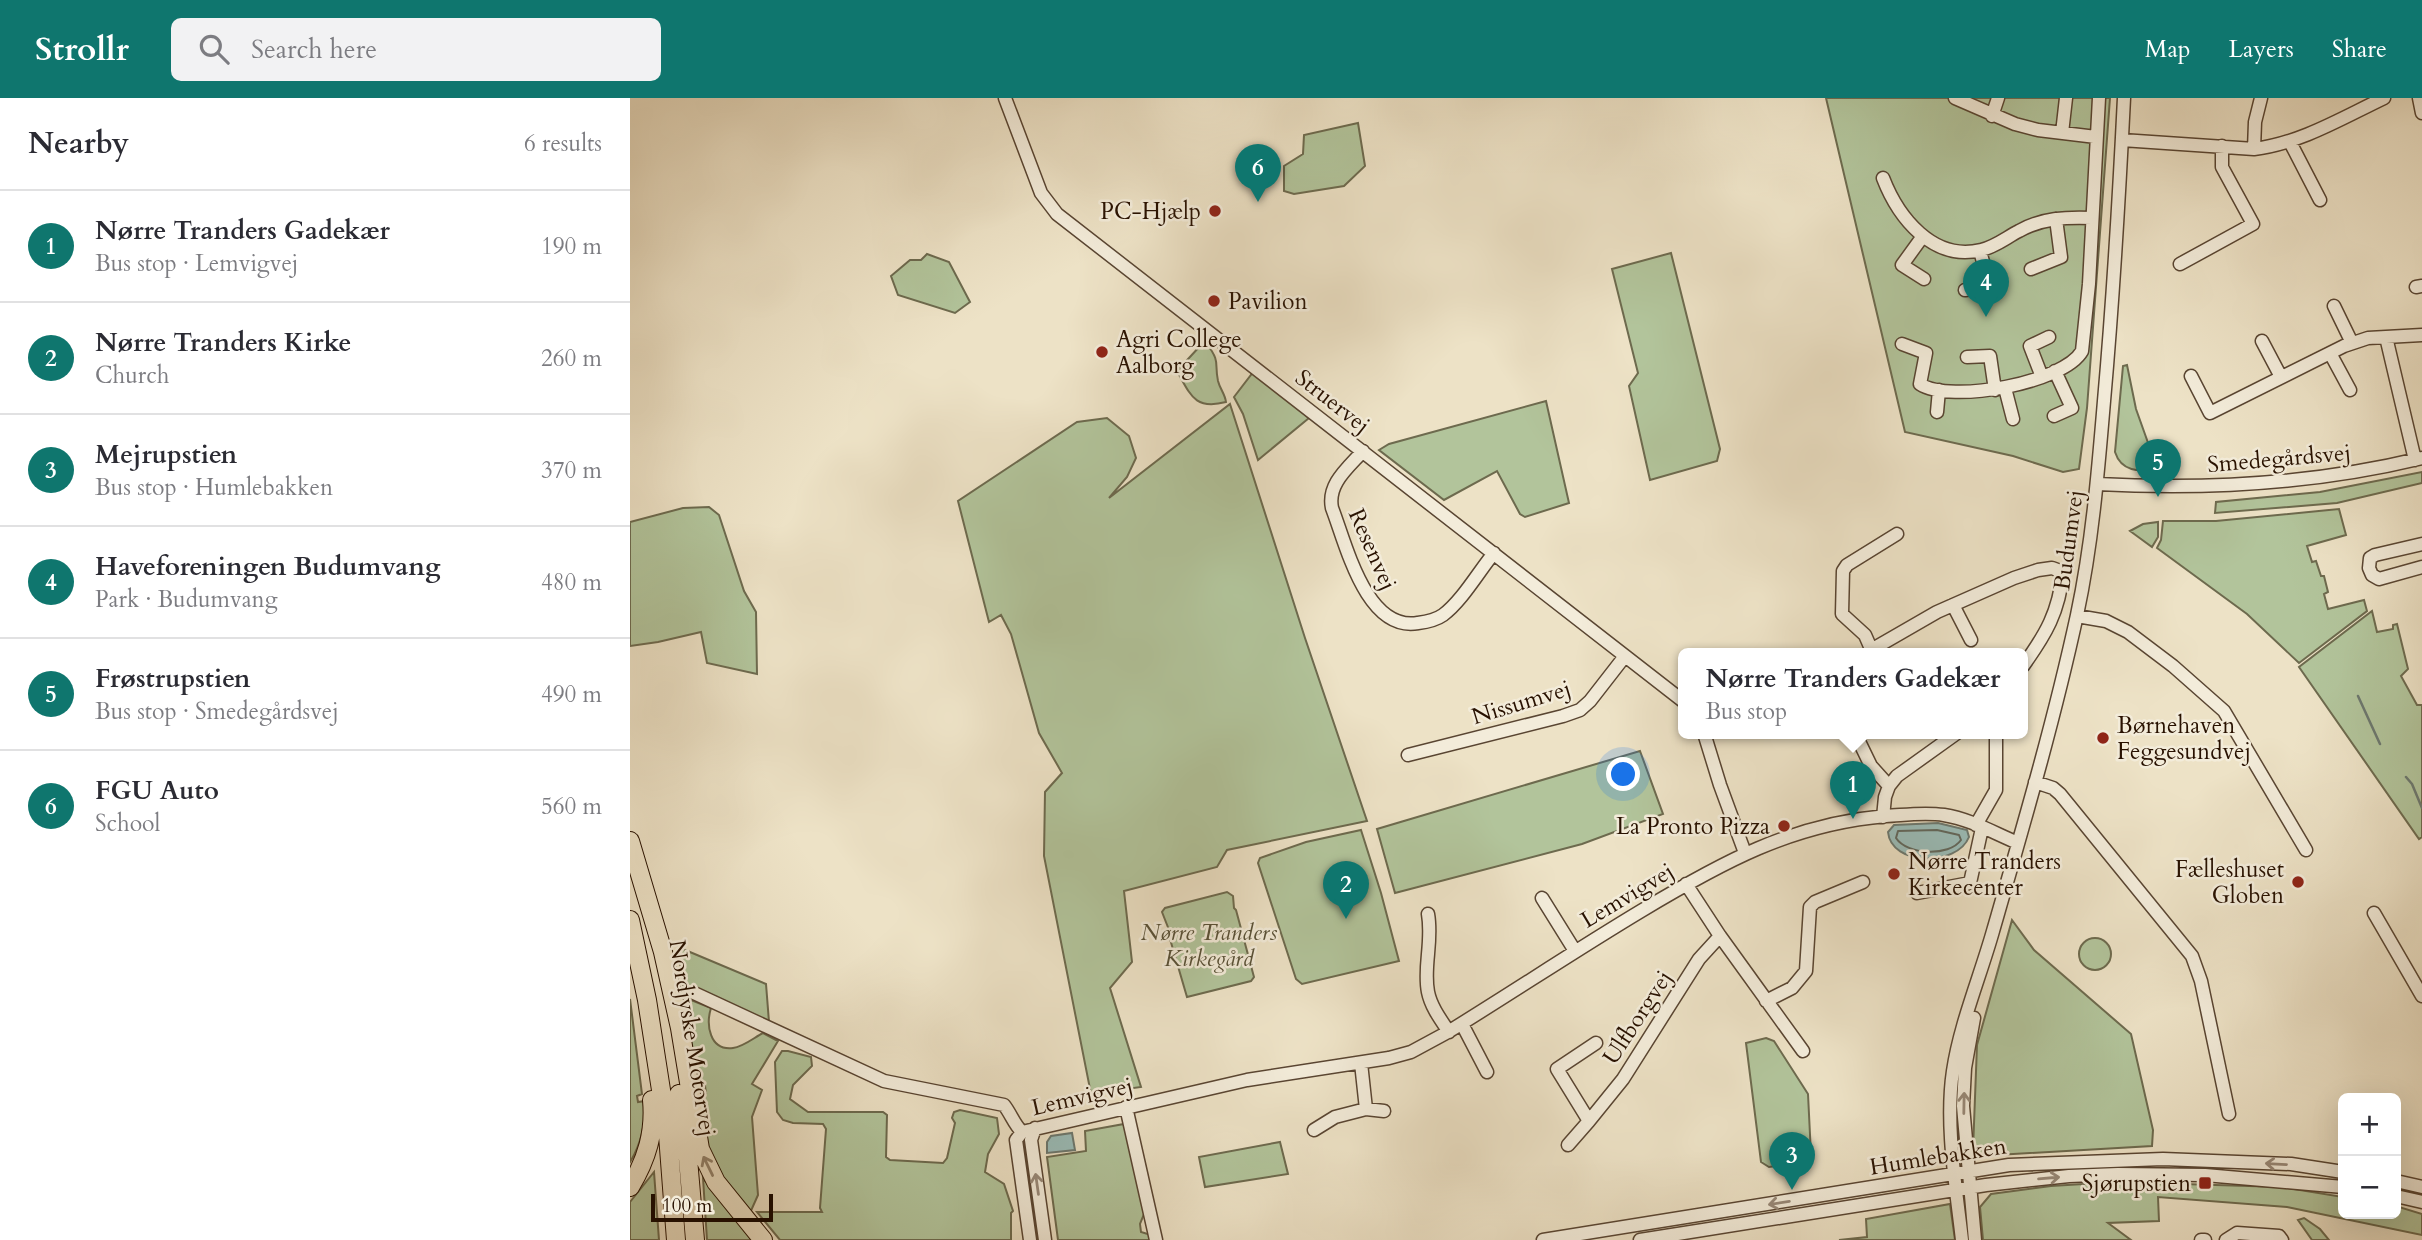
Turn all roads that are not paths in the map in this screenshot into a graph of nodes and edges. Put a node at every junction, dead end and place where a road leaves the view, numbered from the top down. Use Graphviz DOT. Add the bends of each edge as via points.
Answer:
graph roads {
  1 [pos="1004,98"];
  2 [pos="1955,98"];
  3 [pos="1998,98"];
  4 [pos="2066,98"];
  5 [pos="2099,98"];
  6 [pos="2124,98"];
  7 [pos="2262,98"];
  8 [pos="2384,98"];
  9 [pos="2419,98"];
  10 [pos="2422,113"];
  11 [pos="1992,116"];
  12 [pos="2062,134"];
  13 [pos="2096,137"];
  14 [pos="2122,140"];
  15 [pos="2290,142"];
  16 [pos="2222,146"];
  17 [pos="2254,149"];
  18 [pos="1883,178"];
  19 [pos="2320,200"];
  20 [pos="2092,218"];
  21 [pos="2056,219"];
  22 [pos="1923,236"];
  23 [pos="1980,251"];
  24 [pos="2180,264"];
  25 [pos="2031,269"];
  26 [pos="1924,279"];
  27 [pos="1965,290"];
  28 [pos="2334,306"];
  29 [pos="2422,335"];
  30 [pos="2049,337"];
  31 [pos="2386,337"];
  32 [pos="2262,341"];
  33 [pos="2352,343"];
  34 [pos="1902,344"];
  35 [pos="2330,353"];
  36 [pos="1967,357"];
  37 [pos="2055,371"];
  38 [pos="2191,376"];
  39 [pos="2042,377"];
  40 [pos="2281,377"];
  41 [pos="2000,389"];
  42 [pos="1939,390"];
  43 [pos="2350,390"];
  44 [pos="1937,412"];
  45 [pos="2054,416"];
  46 [pos="2013,419"];
  47 [pos="1363,451"];
  48 [pos="2418,459"];
  49 [pos="2097,484"];
  50 [pos="1898,534"];
  51 [pos="2422,544"];
  52 [pos="1494,552"];
  53 [pos="2422,568"];
  54 [pos="1953,605"];
  55 [pos="2077,616"];
  56 [pos="1971,640"];
  57 [pos="1870,648"];
  58 [pos="1876,648"];
  59 [pos="1625,656"];
  60 [pos="2028,659"];
  61 [pos="1678,697"];
  62 [pos="1706,739"];
  63 [pos="1859,739"];
  64 [pos="1949,739"];
  65 [pos="1996,739"];
  66 [pos="1408,755"];
  67 [pos="2035,782"];
  68 [pos="1889,786"];
  69 [pos="1884,817"];
  70 [pos="1979,826"];
  71 [pos="2018,843"];
  72 [pos="630,844"];
  73 [pos="2306,850"];
  74 [pos="1745,853"];
  75 [pos="1863,882"];
  76 [pos="1686,884"];
  77 [pos="1922,888"];
  78 [pos="1542,898"];
  79 [pos="2374,913"];
  80 [pos="1428,914"];
  81 [pos="630,920"];
  82 [pos="630,933"];
  83 [pos="1720,936"];
  84 [pos="1575,951"];
  85 [pos="694,993"];
  86 [pos="2422,996"];
  87 [pos="1766,1001"];
  88 [pos="1462,1024"];
  89 [pos="1448,1032"];
  90 [pos="1595,1043"];
  91 [pos="1803,1051"];
  92 [pos="1361,1063"];
  93 [pos="1487,1072"];
  94 [pos="1126,1107"];
  95 [pos="1366,1110"];
  96 [pos="1384,1111"];
  97 [pos="2229,1114"];
  98 [pos="1588,1121"];
  99 [pos="1028,1130"];
  100 [pos="1314,1130"];
  101 [pos="1569,1145"];
  102 [pos="2338,1171"];
  103 [pos="1962,1180"];
  104 [pos="2401,1182"];
  105 [pos="2338,1186"];
  106 [pos="630,1187"];
  107 [pos="2422,1187"];
  108 [pos="2401,1197"];
  109 [pos="2422,1202"];
  110 [pos="676,1240"];
  111 [pos="695,1240"];
  112 [pos="764,1240"];
  113 [pos="1032,1240"];
  114 [pos="1045,1240"];
  115 [pos="1156,1240"];
  116 [pos="1543,1240"];
  117 [pos="1640,1240"];
  118 [pos="1962,1240"];
  119 [pos="1975,1240"];
  120 [pos="2226,1240"];
  121 [pos="2282,1240"];
  1 -- 47 [label="street, Struervej" via="1041,193 1056,214"];
  2 -- 11 [label="street"];
  3 -- 11 [label="street"];
  4 -- 12 [label="street"];
  5 -- 13 [label="street"];
  6 -- 14 [label="street, Budumvej"];
  7 -- 17 [label="street"];
  8 -- 15 [label="street"];
  9 -- 10 [label="street"];
  11 -- 12 [label="street"];
  12 -- 13 [label="street"];
  13 -- 20 [label="street"];
  14 -- 16 [label="street"];
  14 -- 49 [label="street, Budumvej"];
  15 -- 17 [label="street"];
  15 -- 19 [label="street"];
  16 -- 17 [label="street"];
  16 -- 24 [label="street" via="2222,167 2253,224"];
  18 -- 22 [label="street" via="1896,208"];
  20 -- 21 [label="street"];
  20 -- 37 [label="street" via="2082,351"];
  21 -- 23 [label="street"];
  21 -- 25 [label="street" via="2061,257"];
  22 -- 23 [label="street" via="1952,250"];
  22 -- 26 [label="street" via="1902,265"];
  23 -- 27 [label="street" via="1990,287"];
  28 -- 33 [label="street"];
  29 -- 31 [label="street"];
  30 -- 39 [label="street" via="2029,346"];
  31 -- 33 [label="street"];
  31 -- 48 [label="street"];
  32 -- 40 [label="street"];
  33 -- 35 [label="street"];
  34 -- 42 [label="street" via="1926,353 1920,384"];
  35 -- 40 [label="street"];
  35 -- 43 [label="street"];
  36 -- 41 [label="street" via="1990,356"];
  37 -- 39 [label="street"];
  37 -- 45 [label="street" via="2072,408"];
  38 -- 40 [label="street" via="2210,412"];
  39 -- 41 [label="street"];
  41 -- 42 [label="street"];
  41 -- 46 [label="street"];
  42 -- 44 [label="street"];
  47 -- 52 [label="street, Struervej"];
  47 -- 52 [label="street, Resenvej" via="1336,481 1330,497 1363,588 1383,614 1411,624 1438,618"];
  48 -- 49 [label="street, Smedegårdsvej" via="2292,481 2192,487"];
  49 -- 55 [label="street, Budumvej"];
  50 -- 57 [label="street" via="1843,570 1842,614 1865,635"];
  51 -- 53 [label="street" via="2375,555 2369,568 2379,579"];
  52 -- 59 [label="street, Struervej"];
  54 -- 56 [label="street"];
  54 -- 58 [label="street"];
  54 -- 60 [label="street" via="2038,570 2063,572 2055,613"];
  55 -- 67 [label="street, Budumvej"];
  55 -- 73 [label="street" via="2106,621 2128,632 2224,711"];
  59 -- 61 [label="street, Struervej"];
  59 -- 66 [label="street, Nissumvej" via="1580,710"];
  62 -- 74 [label="street"];
  63 -- 68 [label="street" via="1871,766"];
  64 -- 68 [label="street"];
  65 -- 70 [label="street" via="1996,790"];
  67 -- 71 [label="street, Budumvej"];
  67 -- 97 [label="street" via="2060,794 2191,954"];
  68 -- 69 [label="street"];
  69 -- 70 [label="street, Lemvigvej" via="1923,813"];
  69 -- 74 [label="street, Lemvigvej" via="1804,831"];
  70 -- 71 [label="street, Lemvigvej"];
  70 -- 77 [label="street" via="1970,883"];
  71 -- 103 [label="street, Budumvej" via="1981,976 1965,1068"];
  72 -- 111 [label="highway, Nordjyske Motorvej" via="669,1019"];
  112 -- 72 [label="highway, one-way" via="725,1195 700,1149 666,964"];
  74 -- 76 [label="street, Lemvigvej"];
  75 -- 87 [label="street" via="1810,907 1806,971 1793,988"];
  76 -- 83 [label="street"];
  76 -- 84 [label="street, Lemvigvej"];
  78 -- 84 [label="street, Lemvigvej"];
  79 -- 86 [label="street"];
  80 -- 89 [label="street" via="1428,995"];
  81 -- 110 [label="highway, Nordjyske Motorvej" via="668,1135"];
  82 -- 106 [label="highway" via="653,1116 650,1145"];
  83 -- 87 [label="street"];
  83 -- 98 [label="street, Ulfborgvej" via="1699,959 1623,1079"];
  84 -- 88 [label="street, Lemvigvej"];
  85 -- 99 [label="street, Lemvigvej" via="884,1081 1004,1105 1016,1126"];
  87 -- 91 [label="street"];
  88 -- 89 [label="street, Lemvigvej"];
  88 -- 93 [label="street"];
  89 -- 92 [label="street, Lemvigvej" via="1411,1052"];
  90 -- 98 [label="street, Ulfborgvej" via="1558,1069"];
  92 -- 94 [label="street, Lemvigvej" via="1247,1080"];
  92 -- 95 [label="street"];
  94 -- 99 [label="street, Lemvigvej"];
  94 -- 115 [label="street"];
  95 -- 96 [label="street"];
  95 -- 100 [label="street" via="1335,1117"];
  98 -- 101 [label="street, Ulfborgvej"];
  99 -- 113 [label="street" via="1016,1140"];
  114 -- 99 [label="street, one-way"];
  102 -- 103 [label="street, one-way" via="2291,1164 2127,1158 2075,1161"];
  103 -- 105 [label="street, Humlebakken, one-way" via="2156,1173"];
  103 -- 116 [label="street, Humlebakken, one-way"];
  103 -- 117 [label="street, Humlebakken" via="1850,1207"];
  103 -- 118 [label="street, Budumvej"];
  103 -- 119 [label="street, Budumvej"];
  104 -- 107 [label="street"];
  108 -- 109 [label="street"];
  120 -- 121 [label="street" via="2237,1233"];
}
